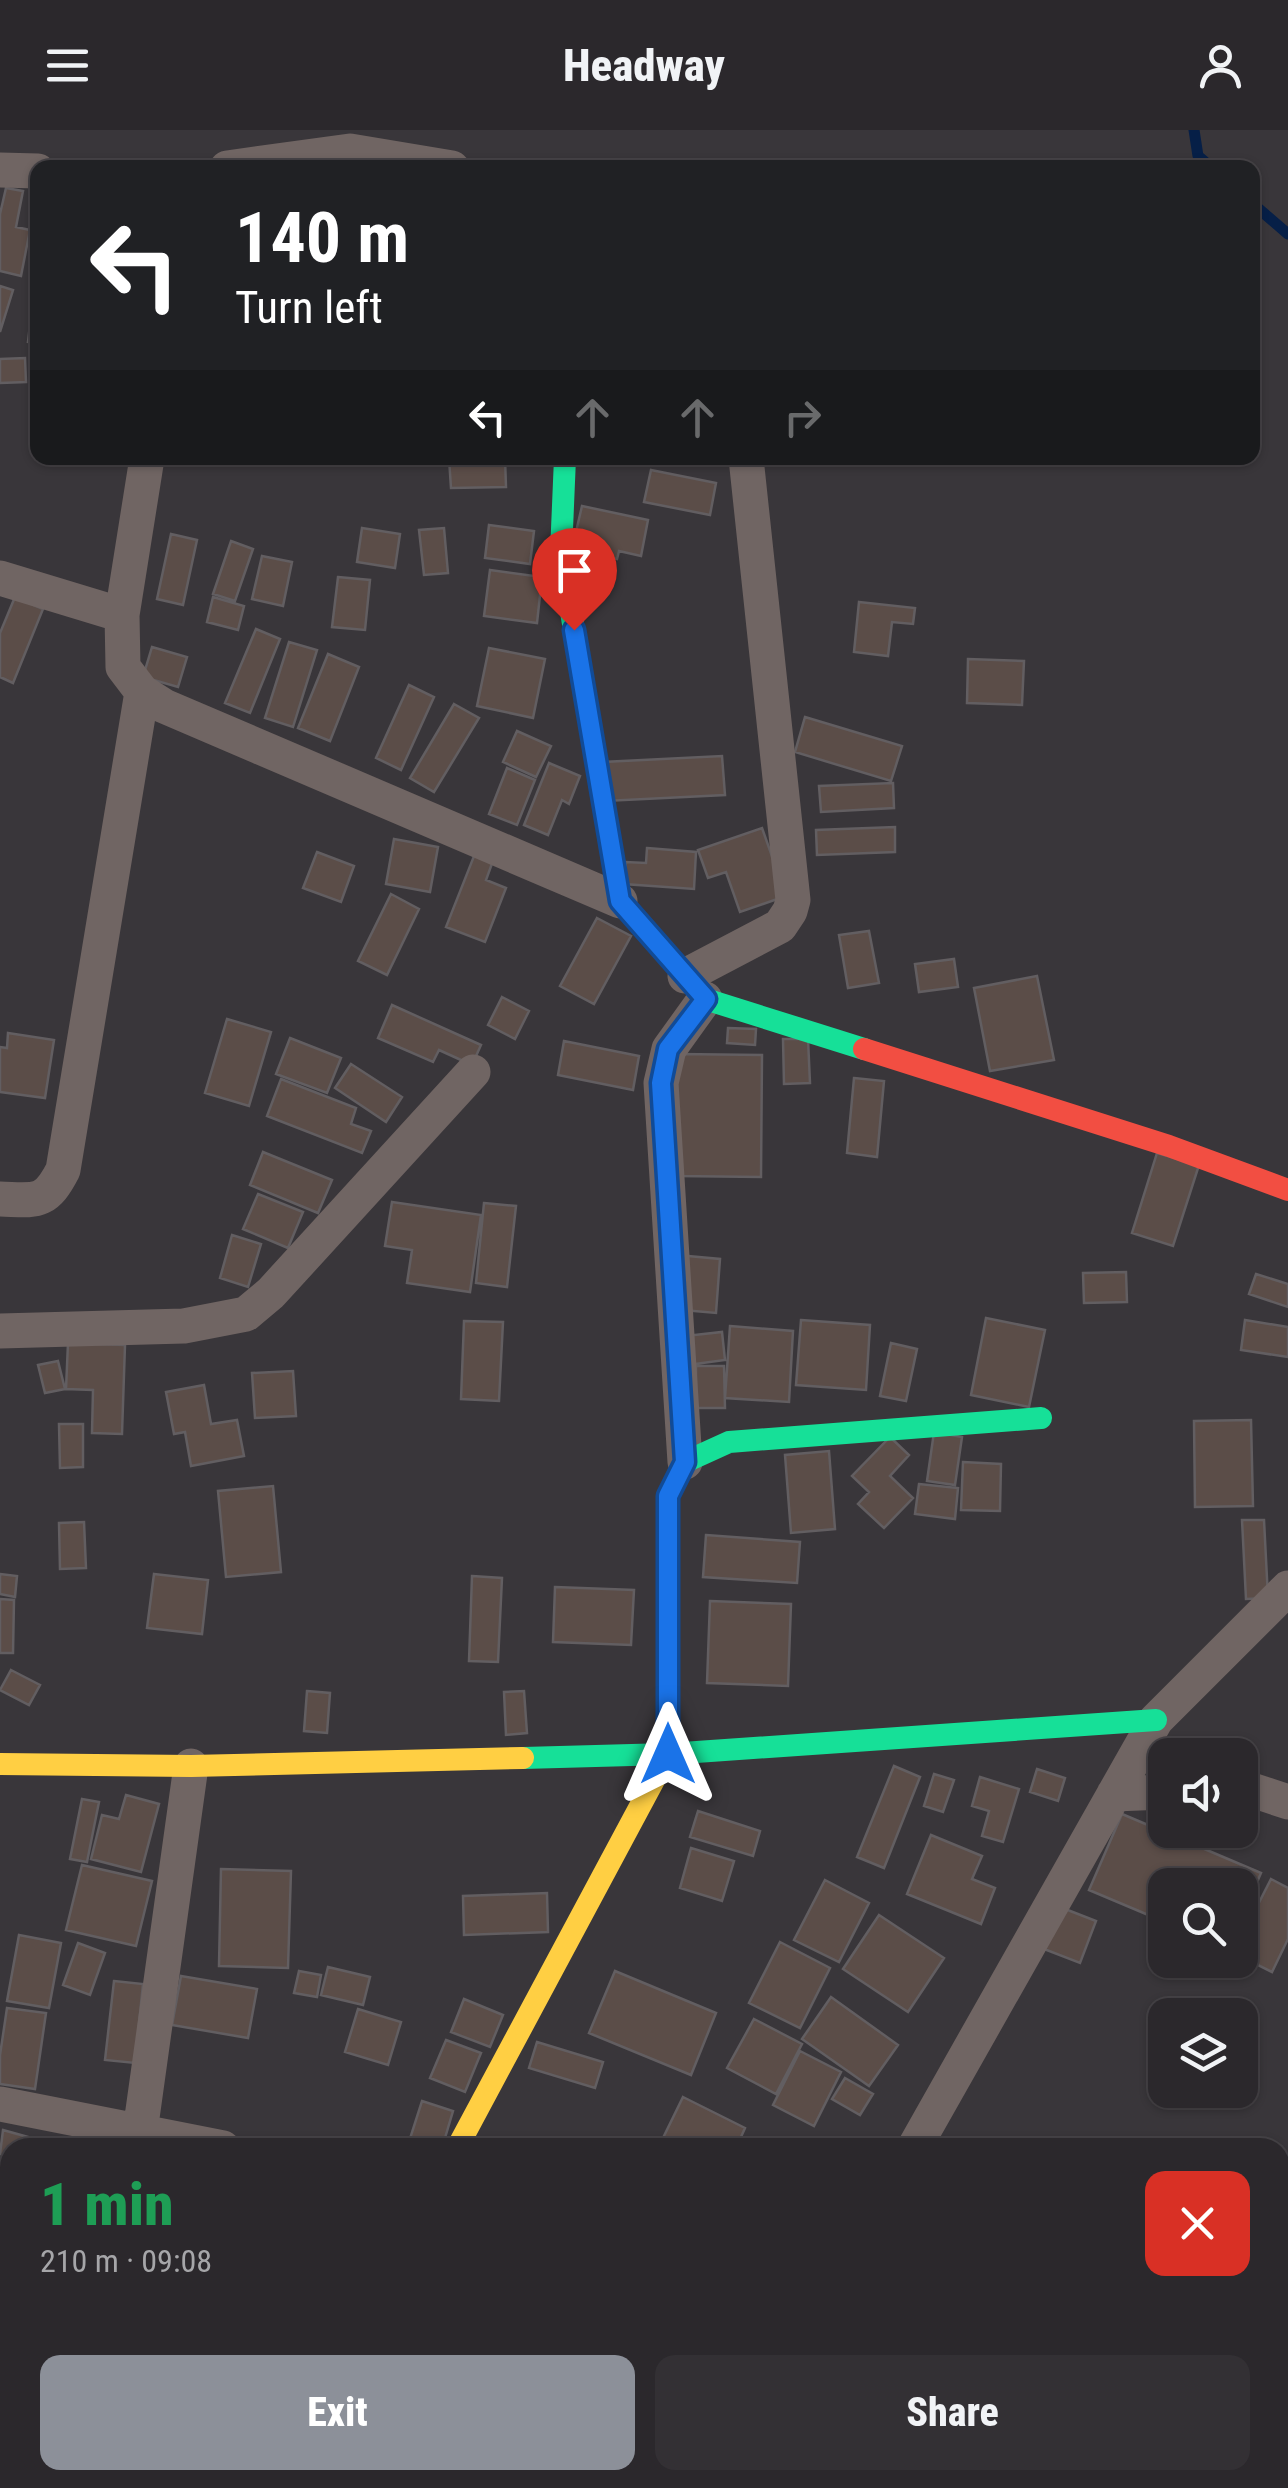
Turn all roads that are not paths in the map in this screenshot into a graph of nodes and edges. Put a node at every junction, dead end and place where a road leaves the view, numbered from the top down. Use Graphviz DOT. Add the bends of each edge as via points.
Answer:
graph roads {
  1 [pos="285,160"];
  2 [pos="404,160"];
  3 [pos="0,170"];
  4 [pos="30,171"];
  5 [pos="145,465"];
  6 [pos="564,465"];
  7 [pos="747,465"];
  8 [pos="0,578"];
  9 [pos="122,615"];
  10 [pos="142,692"];
  11 [pos="620,901"];
  12 [pos="695,988"];
  13 [pos="473,1072"];
  14 [pos="1288,1190"];
  15 [pos="0,1199"];
  16 [pos="0,1332"];
  17 [pos="1041,1418"];
  18 [pos="685,1462"];
  19 [pos="1288,1588"];
  20 [pos="1156,1720"];
  21 [pos="668,1754"];
  22 [pos="0,1764"];
  23 [pos="190,1766"];
  24 [pos="1258,1792"];
  25 [pos="1148,1793"];
  26 [pos="1114,1794"];
  27 [pos="1288,1802"];
  28 [pos="0,2104"];
  29 [pos="140,2132"];
  30 [pos="171,2138"];
  31 [pos="462,2138"];
  32 [pos="920,2138"];
  1 -- 2 [label="street" via="350,151"];
  3 -- 4 [label="street"];
  5 -- 9 [label="street"];
  6 -- 11 [label="street" via="560,553"];
  7 -- 12 [label="street" via="793,900 780,926"];
  8 -- 9 [label="street"];
  9 -- 10 [label="street" via="123,667"];
  10 -- 11 [label="street"];
  10 -- 15 [label="street" via="63,1170 52,1192 34,1200"];
  11 -- 12 [label="street"];
  12 -- 14 [label="street"];
  12 -- 18 [label="street" via="661,1083"];
  13 -- 16 [label="street" via="246,1314 184,1326"];
  17 -- 18 [label="street" via="729,1442"];
  18 -- 21 [label="street" via="668,1496"];
  19 -- 20 [label="street"];
  20 -- 21 [label="street"];
  20 -- 26 [label="street"];
  21 -- 23 [label="street"];
  21 -- 31 [label="street"];
  22 -- 23 [label="street"];
  23 -- 29 [label="street"];
  24 -- 27 [label="street"];
  25 -- 26 [label="street"];
  26 -- 32 [label="street"];
  28 -- 29 [label="street"];
  29 -- 30 [label="street"];
}
